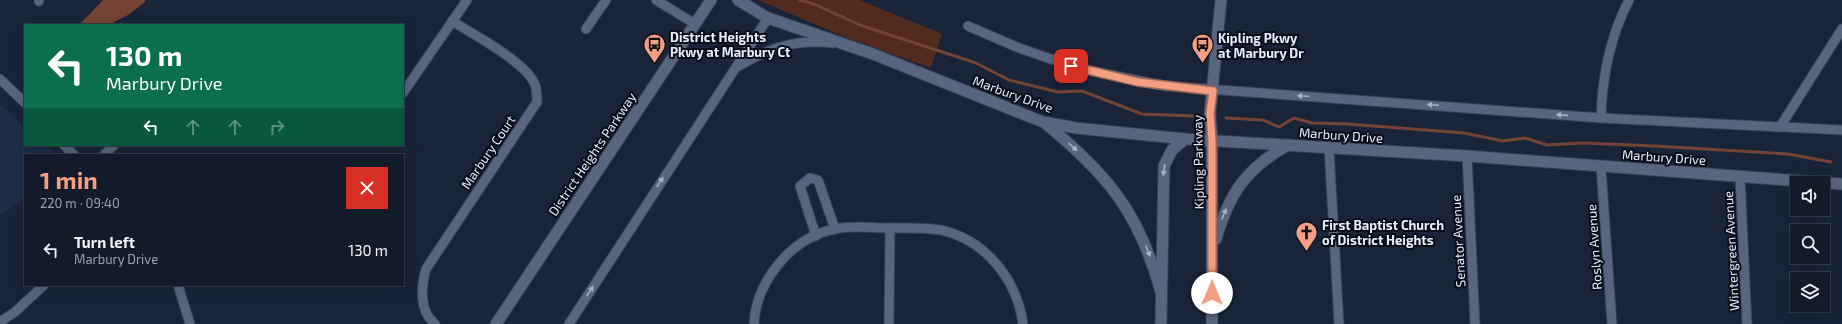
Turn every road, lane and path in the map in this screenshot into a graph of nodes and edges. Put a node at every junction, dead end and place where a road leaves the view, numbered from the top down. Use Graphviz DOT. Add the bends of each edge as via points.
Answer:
graph roads {
  1 [pos="467,0"];
  2 [pos="606,0"];
  3 [pos="656,0"];
  4 [pos="711,0"];
  5 [pos="738,0"];
  6 [pos="1221,0"];
  7 [pos="1629,0"];
  8 [pos="768,18"];
  9 [pos="452,21"];
  10 [pos="694,24"];
  11 [pos="968,26"];
  12 [pos="586,29"];
  13 [pos="1842,29"];
  14 [pos="852,47"];
  15 [pos="734,69"];
  16 [pos="0,79"];
  17 [pos="1213,91"];
  18 [pos="404,92"];
  19 [pos="24,102"];
  20 [pos="1601,118"];
  21 [pos="1043,122"];
  22 [pos="1780,127"];
  23 [pos="1842,130"];
  24 [pos="1185,139"];
  25 [pos="1212,141"];
  26 [pos="1288,145"];
  27 [pos="65,146"];
  28 [pos="113,146"];
  29 [pos="1329,148"];
  30 [pos="73,154"];
  31 [pos="105,154"];
  32 [pos="1466,156"];
  33 [pos="1601,167"];
  34 [pos="1740,177"];
  35 [pos="1842,184"];
  36 [pos="890,228"];
  37 [pos="835,229"];
  38 [pos="816,236"];
  39 [pos="1212,251"];
  40 [pos="43,286"];
  41 [pos="178,286"];
  42 [pos="1161,292"];
  43 [pos="0,322"];
  44 [pos="190,324"];
  45 [pos="435,324"];
  46 [pos="496,324"];
  47 [pos="569,324"];
  48 [pos="754,324"];
  49 [pos="889,324"];
  50 [pos="1023,324"];
  51 [pos="1161,324"];
  52 [pos="1212,324"];
  53 [pos="1339,324"];
  54 [pos="1474,324"];
  55 [pos="1612,324"];
  56 [pos="1747,324"];
  1 -- 9 [label="street"];
  2 -- 12 [label="street"];
  3 -- 10 [label="street"];
  4 -- 10 [label="street, District Heights Parkway"];
  5 -- 8 [label="street, Marbury Drive"];
  6 -- 17 [label="street, Kipling Parkway"];
  7 -- 20 [label="street" via="1616,28 1608,58 1603,83"];
  8 -- 14 [label="street, Marbury Drive"];
  8 -- 15 [label="street"];
  9 -- 18 [label="street"];
  9 -- 45 [label="street, Marbury Court" via="520,66 537,89 537,102 426,268 423,286 424,310"];
  10 -- 46 [label="street, District Heights Parkway"];
  11 -- 17 [label="street" via="1025,51 1077,68 1138,82"];
  13 -- 22 [label="street"];
  14 -- 15 [label="street, Marbury Drive" via="804,41 766,51"];
  14 -- 21 [label="street, Marbury Drive"];
  47 -- 15 [label="street, one-way"];
  16 -- 19 [label="street"];
  20 -- 17 [label="street, one-way"];
  17 -- 25 [label="street, Kipling Parkway" via="1210,113"];
  20 -- 22 [label="street"];
  21 -- 24 [label="street, Marbury Drive" via="1106,132"];
  21 -- 42 [label="street, one-way" via="1096,168 1123,203 1148,249"];
  22 -- 23 [label="street"];
  24 -- 25 [label="street, Marbury Drive"];
  24 -- 42 [label="street, Kipling Parkway, one-way" via="1172,150 1164,166"];
  25 -- 26 [label="street, Marbury Drive"];
  25 -- 39 [label="street, Kipling Parkway"];
  26 -- 29 [label="street, Marbury Drive"];
  39 -- 26 [label="street, one-way" via="1223,213 1236,191 1262,161"];
  27 -- 30 [label="street"];
  28 -- 31 [label="street"];
  29 -- 32 [label="street, Marbury Drive"];
  29 -- 53 [label="street"];
  32 -- 33 [label="street, Marbury Drive"];
  32 -- 54 [label="street, Senator Avenue"];
  33 -- 34 [label="street, Marbury Drive"];
  33 -- 55 [label="street, Roslyn Avenue"];
  34 -- 35 [label="street, Marbury Drive"];
  34 -- 56 [label="street, Wintergreen Avenue"];
  36 -- 37 [label="street"];
  36 -- 49 [label="street"];
  36 -- 50 [label="street" via="940,230 954,234 975,246 996,263 1011,284 1021,308"];
  37 -- 38 [label="street"];
  37 -- 38 [label="street" via="818,180 810,178 800,186"];
  38 -- 48 [label="street" via="790,253 773,272 761,292"];
  39 -- 52 [label="street, Kipling Parkway"];
  40 -- 43 [label="street"];
  41 -- 44 [label="street"];
  42 -- 51 [label="street, Kipling Parkway"];
}
